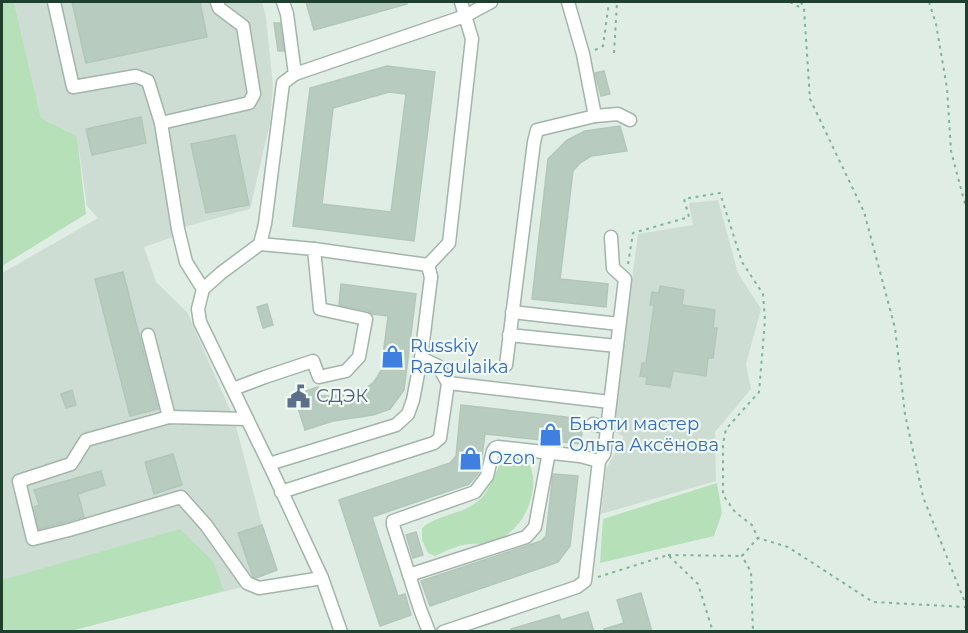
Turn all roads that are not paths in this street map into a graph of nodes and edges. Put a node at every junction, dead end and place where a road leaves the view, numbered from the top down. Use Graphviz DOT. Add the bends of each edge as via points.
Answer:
graph roads {
  1 [pos="54,2"];
  2 [pos="217,2"];
  3 [pos="283,2"];
  4 [pos="461,2"];
  5 [pos="491,2"];
  6 [pos="568,2"];
  7 [pos="465,16"];
  8 [pos="295,74"];
  9 [pos="595,116"];
  10 [pos="630,120"];
  11 [pos="161,123"];
  12 [pos="611,237"];
  13 [pos="260,244"];
  14 [pos="314,249"];
  15 [pos="428,265"];
  16 [pos="203,289"];
  17 [pos="512,312"];
  18 [pos="619,324"];
  19 [pos="148,335"];
  20 [pos="509,335"];
  21 [pos="617,346"];
  22 [pos="421,358"];
  23 [pos="506,365"];
  24 [pos="448,382"];
  25 [pos="233,389"];
  26 [pos="610,402"];
  27 [pos="169,417"];
  28 [pos="247,419"];
  29 [pos="593,424"];
  30 [pos="608,428"];
  31 [pos="549,452"];
  32 [pos="599,461"];
  33 [pos="269,464"];
  34 [pos="281,492"];
  35 [pos="409,576"];
  36 [pos="322,578"];
  37 [pos="341,632"];
  38 [pos="429,632"];
  39 [pos="443,632"];
  1 -- 11 [label="street" via="73,87 136,76 148,81"];
  2 -- 11 [label="street" via="219,8 243,26 254,94 249,103"];
  3 -- 8 [label="street"];
  4 -- 7 [label="street"];
  5 -- 7 [label="street"];
  6 -- 9 [label="street"];
  7 -- 8 [label="street"];
  7 -- 15 [label="street" via="472,39 449,243"];
  8 -- 13 [label="street" via="282,82"];
  9 -- 10 [label="street" via="618,114"];
  9 -- 17 [label="street" via="537,130"];
  11 -- 16 [label="street" via="186,262"];
  12 -- 18 [label="street" via="613,267 625,279"];
  13 -- 14 [label="street"];
  13 -- 16 [label="street"];
  14 -- 15 [label="street"];
  14 -- 25 [label="street" via="320,309 366,319 359,357 346,371 319,376 313,361"];
  15 -- 22 [label="street" via="431,277"];
  16 -- 25 [label="street" via="198,309 200,322"];
  17 -- 18 [label="street"];
  17 -- 20 [label="street"];
  18 -- 21 [label="street"];
  19 -- 27 [label="street"];
  20 -- 21 [label="street"];
  20 -- 23 [label="street"];
  21 -- 26 [label="street"];
  22 -- 24 [label="street" via="438,366"];
  22 -- 33 [label="street" via="408,414 396,425"];
  24 -- 26 [label="street"];
  24 -- 34 [label="street" via="440,438 434,443"];
  25 -- 28 [label="street"];
  26 -- 30 [label="street"];
  27 -- 28 [label="street"];
  27 -- 36 [label="street" via="86,440 71,464 19,480 33,539 181,497 247,583 259,588"];
  28 -- 33 [label="street"];
  29 -- 30 [label="street"];
  30 -- 32 [label="street"];
  31 -- 32 [label="street"];
  31 -- 35 [label="street" via="535,527 526,537"];
  31 -- 35 [label="street" via="495,448 487,476 475,492 393,521"];
  32 -- 39 [label="street" via="585,581"];
  33 -- 34 [label="street"];
  34 -- 36 [label="street"];
  35 -- 38 [label="street"];
  36 -- 37 [label="street"];
}
